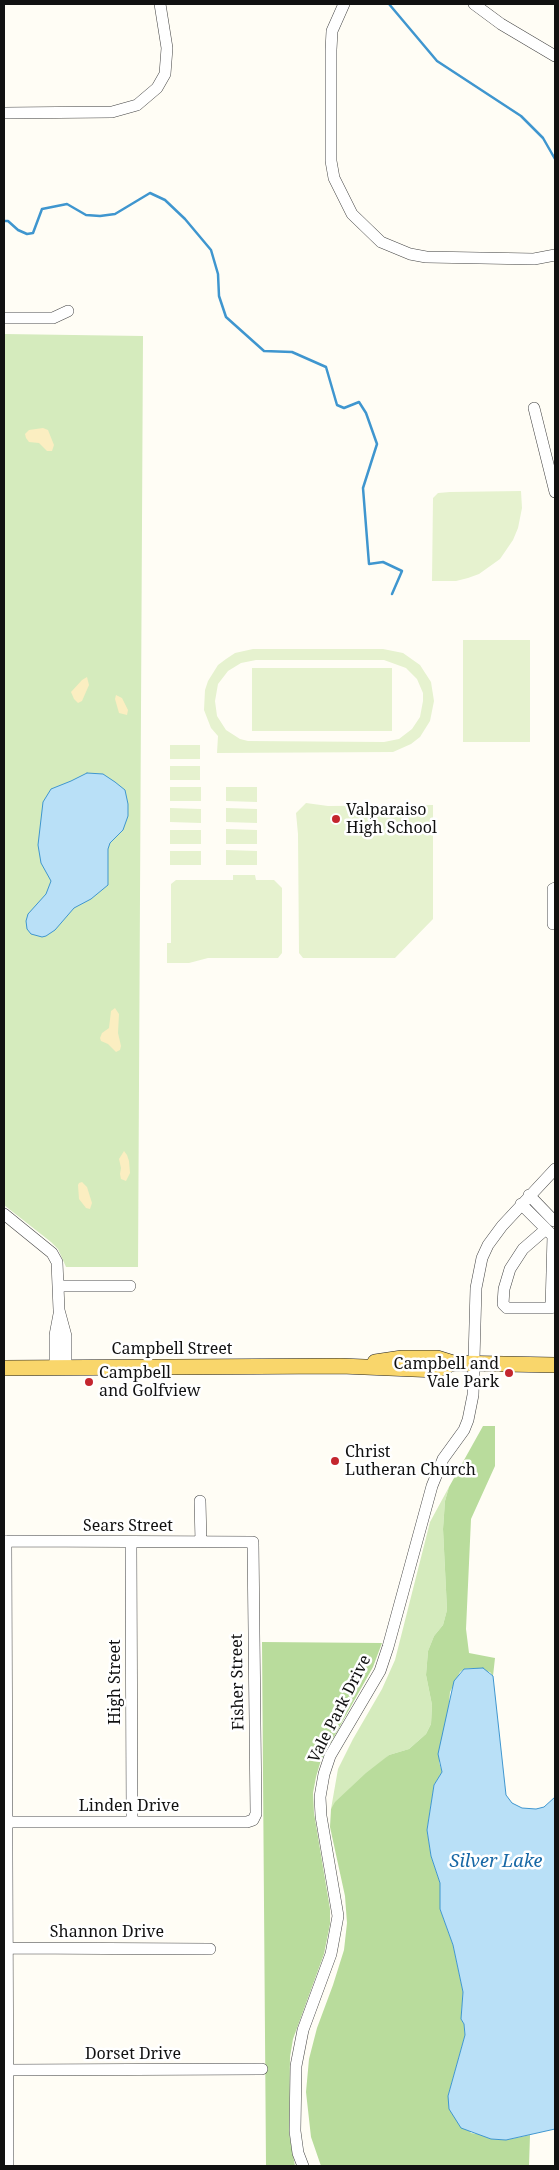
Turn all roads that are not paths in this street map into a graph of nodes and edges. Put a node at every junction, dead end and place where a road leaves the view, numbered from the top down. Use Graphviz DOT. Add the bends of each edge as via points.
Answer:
graph roads {
  1 [pos="160,4"];
  2 [pos="344,4"];
  3 [pos="474,4"];
  4 [pos="555,56"];
  5 [pos="4,113"];
  6 [pos="555,255"];
  7 [pos="68,311"];
  8 [pos="4,318"];
  9 [pos="534,408"];
  10 [pos="555,492"];
  11 [pos="555,888"];
  12 [pos="555,924"];
  13 [pos="555,1168"];
  14 [pos="525,1200"];
  15 [pos="4,1214"];
  16 [pos="550,1225"];
  17 [pos="59,1286"];
  18 [pos="130,1286"];
  19 [pos="473,1364"];
  20 [pos="555,1365"];
  21 [pos="61,1367"];
  22 [pos="4,1368"];
  23 [pos="200,1501"];
  24 [pos="5,1542"];
  25 [pos="131,1542"];
  26 [pos="201,1542"];
  27 [pos="253,1542"];
  28 [pos="253,1820"];
  29 [pos="5,1822"];
  30 [pos="132,1822"];
  31 [pos="5,1948"];
  32 [pos="210,1949"];
  33 [pos="262,2069"];
  34 [pos="5,2070"];
  35 [pos="8,2166"];
  36 [pos="303,2166"];
  1 -- 5 [label="street" via="167,48 165,74 157,88 137,105 118,112"];
  2 -- 6 [label="street" via="331,41 331,161 334,178 352,214 381,242 410,254 534,259"];
  3 -- 4 [label="street"];
  7 -- 8 [label="street" via="53,318"];
  9 -- 10 [label="street"];
  11 -- 12 [label="street"];
  13 -- 14 [label="street, Vale Park Drive"];
  14 -- 16 [label="street"];
  14 -- 19 [label="street, Vale Park Drive" via="488,1245 479,1266"];
  15 -- 17 [label="street" via="52,1253 57,1262"];
  16 -- 16 [label="street" via="553,1236 552,1308 507,1308 503,1304 504,1289 510,1269 522,1249"];
  17 -- 18 [label="street"];
  17 -- 21 [label="street" via="66,1336"];
  19 -- 20 [label="main road, Campbell Street"];
  19 -- 21 [label="main road, Campbell Street" via="453,1364 437,1358 402,1358 341,1366"];
  19 -- 36 [label="street, Vale Park Drive" via="473,1396 468,1420 443,1459 432,1486 380,1671 330,1756 324,1774 320,1816 338,1916 332,1954 303,2030 296,2066 295,2131"];
  21 -- 22 [label="main road, Campbell Street"];
  23 -- 26 [label="street"];
  24 -- 25 [label="street, Sears Street"];
  24 -- 29 [label="street"];
  25 -- 26 [label="street, Sears Street"];
  25 -- 30 [label="street, High Street"];
  26 -- 27 [label="street, Sears Street"];
  27 -- 28 [label="street, Fisher Street" via="256,1814"];
  28 -- 30 [label="street, Linden Drive"];
  29 -- 30 [label="street, Linden Drive"];
  29 -- 31 [label="street"];
  31 -- 32 [label="street, Shannon Drive"];
  31 -- 34 [label="street"];
  33 -- 34 [label="street, Dorset Drive"];
  34 -- 35 [label="street"];
}
